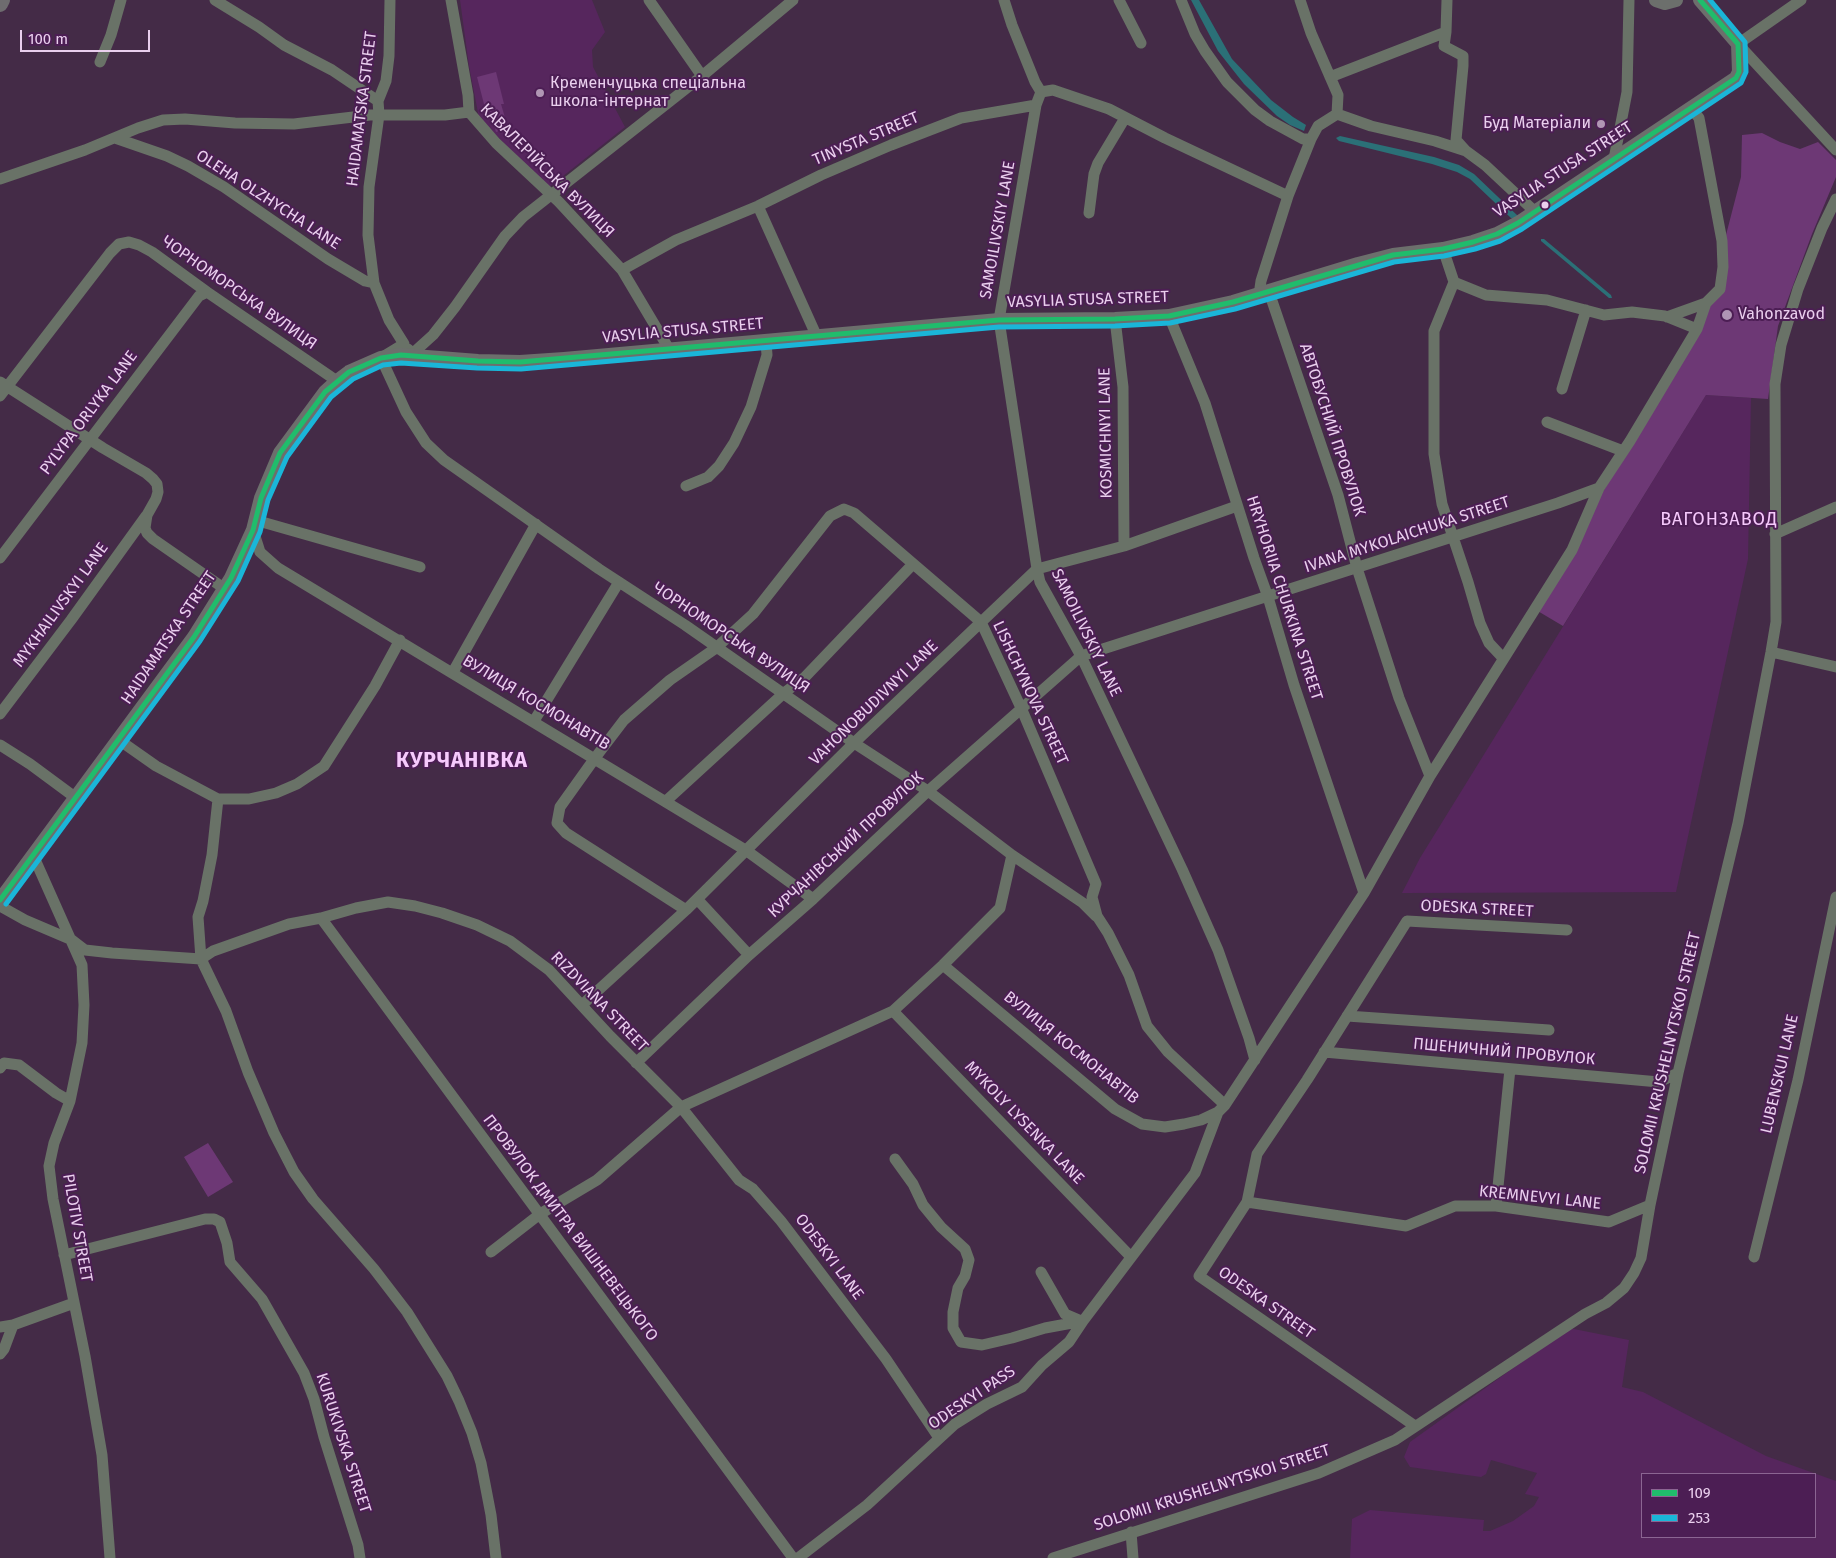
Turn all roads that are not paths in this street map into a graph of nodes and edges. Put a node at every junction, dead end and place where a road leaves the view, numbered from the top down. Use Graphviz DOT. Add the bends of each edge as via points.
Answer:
graph roads {
  1 [pos="2,0"];
  2 [pos="121,0"];
  3 [pos="216,0"];
  4 [pos="390,0"];
  5 [pos="451,0"];
  6 [pos="649,0"];
  7 [pos="793,0"];
  8 [pos="1004,0"];
  9 [pos="1119,0"];
  10 [pos="1181,0"];
  11 [pos="1300,0"];
  12 [pos="1447,0"];
  13 [pos="1629,0"];
  14 [pos="1656,0"];
  15 [pos="1676,0"];
  16 [pos="1700,0"];
  17 [pos="1801,0"];
  18 [pos="0,4"];
  19 [pos="1446,32"];
  20 [pos="1141,43"];
  21 [pos="1738,44"];
  22 [pos="100,62"];
  23 [pos="702,76"];
  24 [pos="1330,77"];
  25 [pos="1042,92"];
  26 [pos="378,101"];
  27 [pos="1036,105"];
  28 [pos="1691,108"];
  29 [pos="469,112"];
  30 [pos="1337,114"];
  31 [pos="379,115"];
  32 [pos="1125,118"];
  33 [pos="115,138"];
  34 [pos="1311,139"];
  35 [pos="1836,150"];
  36 [pos="1466,151"];
  37 [pos="1614,159"];
  38 [pos="0,179"];
  39 [pos="550,194"];
  40 [pos="1288,196"];
  41 [pos="1836,199"];
  42 [pos="758,206"];
  43 [pos="1089,213"];
  44 [pos="1533,214"];
  45 [pos="1443,249"];
  46 [pos="622,270"];
  47 [pos="1454,282"];
  48 [pos="374,283"];
  49 [pos="207,292"];
  50 [pos="1264,294"];
  51 [pos="1706,303"];
  52 [pos="1586,310"];
  53 [pos="1169,316"];
  54 [pos="1667,317"];
  55 [pos="1115,319"];
  56 [pos="999,320"];
  57 [pos="1696,329"];
  58 [pos="817,337"];
  59 [pos="766,342"];
  60 [pos="408,349"];
  61 [pos="669,349"];
  62 [pos="381,358"];
  63 [pos="337,381"];
  64 [pos="4,384"];
  65 [pos="1562,388"];
  66 [pos="0,396"];
  67 [pos="1546,422"];
  68 [pos="89,438"];
  69 [pos="1623,451"];
  70 [pos="686,486"];
  71 [pos="1599,488"];
  72 [pos="1237,506"];
  73 [pos="1836,507"];
  74 [pos="147,515"];
  75 [pos="536,524"];
  76 [pos="254,525"];
  77 [pos="1775,534"];
  78 [pos="1453,536"];
  79 [pos="1124,546"];
  80 [pos="0,558"];
  81 [pos="913,564"];
  82 [pos="420,567"];
  83 [pos="1357,568"];
  84 [pos="1037,570"];
  85 [pos="619,582"];
  86 [pos="225,588"];
  87 [pos="1268,597"];
  88 [pos="981,622"];
  89 [pos="400,640"];
  90 [pos="716,648"];
  91 [pos="1771,652"];
  92 [pos="1081,656"];
  93 [pos="1502,658"];
  94 [pos="1836,667"];
  95 [pos="453,672"];
  96 [pos="784,693"];
  97 [pos="1022,710"];
  98 [pos="0,714"];
  99 [pos="534,721"];
  100 [pos="119,740"];
  101 [pos="854,743"];
  102 [pos="0,745"];
  103 [pos="595,758"];
  104 [pos="1430,776"];
  105 [pos="928,791"];
  106 [pos="76,798"];
  107 [pos="218,799"];
  108 [pos="666,801"];
  109 [pos="747,850"];
  110 [pos="33,855"];
  111 [pos="1012,855"];
  112 [pos="1364,893"];
  113 [pos="1836,897"];
  114 [pos="697,899"];
  115 [pos="812,899"];
  116 [pos="0,900"];
  117 [pos="0,906"];
  118 [pos="686,910"];
  119 [pos="1097,916"];
  120 [pos="321,918"];
  121 [pos="1567,930"];
  122 [pos="72,940"];
  123 [pos="749,955"];
  124 [pos="201,959"];
  125 [pos="943,965"];
  126 [pos="582,1006"];
  127 [pos="893,1011"];
  128 [pos="1347,1016"];
  129 [pos="1549,1030"];
  130 [pos="1324,1052"];
  131 [pos="1255,1060"];
  132 [pos="636,1063"];
  133 [pos="0,1068"];
  134 [pos="1510,1069"];
  135 [pos="1678,1073"];
  136 [pos="70,1101"];
  137 [pos="681,1107"];
  138 [pos="1221,1109"];
  139 [pos="895,1159"];
  140 [pos="1248,1202"];
  141 [pos="1650,1205"];
  142 [pos="1496,1206"];
  143 [pos="540,1214"];
  144 [pos="491,1252"];
  145 [pos="64,1255"];
  146 [pos="1131,1256"];
  147 [pos="1754,1257"];
  148 [pos="1041,1272"];
  149 [pos="74,1303"];
  150 [pos="1083,1321"];
  151 [pos="13,1325"];
  152 [pos="0,1327"];
  153 [pos="0,1354"];
  154 [pos="1416,1426"];
  155 [pos="939,1438"];
  156 [pos="1131,1532"];
  157 [pos="110,1558"];
  158 [pos="360,1558"];
  159 [pos="496,1558"];
  160 [pos="793,1558"];
  161 [pos="798,1558"];
  162 [pos="1053,1558"];
  163 [pos="1132,1558"];
  1 -- 18 [label="highway"];
  2 -- 22 [label="street"];
  3 -- 26 [label="street"];
  4 -- 26 [label="street, HAIDAMATSKA STREET" via="389,56 386,81"];
  5 -- 29 [label="street"];
  6 -- 23 [label="street"];
  7 -- 23 [label="street"];
  8 -- 25 [label="street" via="1034,82"];
  9 -- 20 [label="street"];
  10 -- 34 [label="street" via="1205,52 1227,82 1270,121 1303,139"];
  11 -- 24 [label="street"];
  12 -- 19 [label="street"];
  13 -- 37 [label="street" via="1627,92"];
  14 -- 15 [label="main road" via="1665,3"];
  16 -- 21 [label="main road"];
  17 -- 21 [label="street"];
  19 -- 24 [label="street"];
  19 -- 36 [label="street" via="1444,46 1463,56 1456,140"];
  21 -- 28 [label="main road, VASYLIA STUSA STREET" via="1739,72 1736,78"];
  21 -- 35 [label="street"];
  23 -- 39 [label="street"];
  24 -- 30 [label="street" via="1338,95"];
  25 -- 27 [label="street"];
  25 -- 32 [label="street" via="1053,90 1109,109"];
  26 -- 31 [label="street, HAIDAMATSKA STREET"];
  27 -- 42 [label="street, TINYSTA STREET" via="961,118 821,175"];
  27 -- 56 [label="street, SAMOILIVSKIY LANE"];
  28 -- 37 [label="main road, VASYLIA STUSA STREET"];
  28 -- 51 [label="street, ODESKYI PASS" via="1699,118 1722,241 1720,289"];
  29 -- 31 [label="street, КАВАЛЕРІЙСЬКА ВУЛИЦЯ"];
  29 -- 39 [label="street, КАВАЛЕРІЙСЬКА ВУЛИЦЯ" via="496,143"];
  30 -- 34 [label="street" via="1318,126"];
  30 -- 36 [label="street"];
  31 -- 33 [label="street, КАВАЛЕРІЙСЬКА ВУЛИЦЯ" via="294,124 163,120"];
  31 -- 48 [label="street, HAIDAMATSKA STREET" via="369,187 368,235"];
  32 -- 40 [label="street"];
  32 -- 43 [label="street" via="1098,163"];
  33 -- 38 [label="street, КАВАЛЕРІЙСЬКА ВУЛИЦЯ"];
  33 -- 48 [label="street, OLEHA OLZHYCHA LANE" via="188,166 328,259"];
  34 -- 40 [label="street"];
  36 -- 44 [label="street" via="1511,189"];
  37 -- 44 [label="main road, VASYLIA STUSA STREET"];
  39 -- 46 [label="street, КАВАЛЕРІЙСЬКА ВУЛИЦЯ"];
  39 -- 60 [label="street" via="505,236 433,335"];
  40 -- 50 [label="street" via="1261,281"];
  41 -- 77 [label="street, SOLOMII KRUSHELNYTSKOI STREET" via="1798,288 1777,364"];
  42 -- 46 [label="street, TINYSTA STREET" via="676,240"];
  42 -- 58 [label="street"];
  44 -- 45 [label="main road, VASYLIA STUSA STREET" via="1497,234"];
  45 -- 47 [label="street"];
  45 -- 50 [label="main road, VASYLIA STUSA STREET" via="1393,255"];
  46 -- 61 [label="street, КАВАЛЕРІЙСЬКА ВУЛИЦЯ"];
  47 -- 52 [label="street" via="1486,295 1547,300"];
  47 -- 78 [label="street" via="1434,331 1434,454 1442,504"];
  48 -- 60 [label="street, HAIDAMATSKA STREET" via="389,320"];
  49 -- 63 [label="street, ЧОРНОМОРСЬКА ВУЛИЦЯ"];
  49 -- 64 [label="street, ЧОРНОМОРСЬКА ВУЛИЦЯ" via="139,245 119,244"];
  49 -- 68 [label="street, PYLYPA ORLYKA LANE" via="199,296"];
  50 -- 53 [label="main road, VASYLIA STUSA STREET"];
  50 -- 83 [label="street, АВТОБУСНИЙ ПРОВУЛОК" via="1338,495"];
  51 -- 54 [label="street"];
  51 -- 57 [label="street, ODESKYI PASS"];
  52 -- 54 [label="street" via="1604,315 1632,312"];
  52 -- 65 [label="street"];
  53 -- 55 [label="main road, VASYLIA STUSA STREET"];
  53 -- 72 [label="street, HRYHORIIA CHURKINA STREET" via="1205,403"];
  54 -- 57 [label="street"];
  55 -- 56 [label="main road, VASYLIA STUSA STREET"];
  55 -- 79 [label="street, KOSMICHNYI LANE" via="1123,386"];
  56 -- 58 [label="main road, VASYLIA STUSA STREET"];
  56 -- 84 [label="street, SAMOILIVSKIY LANE"];
  57 -- 69 [label="street, ODESKYI PASS"];
  58 -- 59 [label="main road, VASYLIA STUSA STREET"];
  59 -- 61 [label="main road, VASYLIA STUSA STREET"];
  59 -- 70 [label="street" via="767,355 751,407 734,443 708,477"];
  60 -- 61 [label="main road, VASYLIA STUSA STREET" via="478,360 520,362"];
  60 -- 62 [label="main road, VASYLIA STUSA STREET"];
  62 -- 63 [label="main road, HAIDAMATSKA STREET"];
  62 -- 75 [label="street, ЧОРНОМОРСЬКА ВУЛИЦЯ" via="406,412 426,443 444,460"];
  63 -- 76 [label="main road, HAIDAMATSKA STREET" via="314,405 280,452"];
  64 -- 66 [label="street"];
  64 -- 68 [label="street"];
  67 -- 69 [label="street"];
  68 -- 74 [label="street, MYKHAILIVSKYI LANE" via="146,473 157,484 156,499"];
  68 -- 80 [label="street, PYLYPA ORLYKA LANE"];
  69 -- 71 [label="street, ODESKYI PASS"];
  71 -- 78 [label="street, IVANA MYKOLAICHUKA STREET"];
  71 -- 93 [label="street, ODESKYI PASS" via="1572,550"];
  72 -- 79 [label="street, VAHONOBUDIVNYI LANE"];
  72 -- 87 [label="street, HRYHORIIA CHURKINA STREET"];
  73 -- 77 [label="street"];
  74 -- 86 [label="street" via="145,528 153,539"];
  74 -- 98 [label="street, MYKHAILIVSKYI LANE"];
  75 -- 85 [label="street, ЧОРНОМОРСЬКА ВУЛИЦЯ"];
  75 -- 95 [label="street"];
  76 -- 82 [label="street"];
  76 -- 86 [label="main road, HAIDAMATSKA STREET"];
  76 -- 89 [label="street, ВУЛИЦЯ КОСМОНАВТІВ" via="260,552 278,568"];
  77 -- 91 [label="street, SOLOMII KRUSHELNYTSKOI STREET" via="1776,622"];
  78 -- 83 [label="street, IVANA MYKOLAICHUKA STREET"];
  78 -- 93 [label="street" via="1480,624 1489,643"];
  79 -- 84 [label="street, VAHONOBUDIVNYI LANE"];
  81 -- 88 [label="street, LISHCHYNOVA STREET"];
  81 -- 90 [label="street, LISHCHYNOVA STREET" via="854,513 844,509 830,516 753,614"];
  81 -- 96 [label="street" via="805,677"];
  83 -- 87 [label="street, IVANA MYKOLAICHUKA STREET"];
  83 -- 104 [label="street, АВТОБУСНИЙ ПРОВУЛОК" via="1399,698"];
  84 -- 88 [label="street, VAHONOBUDIVNYI LANE"];
  84 -- 92 [label="street, SAMOILIVSKIY LANE" via="1040,582"];
  85 -- 90 [label="street, ЧОРНОМОРСЬКА ВУЛИЦЯ"];
  85 -- 99 [label="street"];
  86 -- 100 [label="main road, HAIDAMATSKA STREET" via="194,638"];
  87 -- 92 [label="street, IVANA MYKOLAICHUKA STREET"];
  87 -- 112 [label="street, HRYHORIIA CHURKINA STREET"];
  88 -- 97 [label="street, LISHCHYNOVA STREET"];
  88 -- 101 [label="street, VAHONOBUDIVNYI LANE"];
  89 -- 95 [label="street, ВУЛИЦЯ КОСМОНАВТІВ"];
  89 -- 107 [label="street" via="324,766 276,793 249,799"];
  90 -- 96 [label="street, ЧОРНОМОРСЬКА ВУЛИЦЯ"];
  90 -- 103 [label="street, LISHCHYNOVA STREET" via="670,680 624,720"];
  91 -- 94 [label="street"];
  91 -- 135 [label="street, SOLOMII KRUSHELNYTSKOI STREET" via="1738,822"];
  92 -- 97 [label="street, КУРЧАНІВСЬКИЙ ПРОВУЛОК"];
  92 -- 131 [label="street, SAMOILIVSKIY LANE" via="1218,950"];
  93 -- 104 [label="street, ODESKYI PASS"];
  95 -- 99 [label="street, ВУЛИЦЯ КОСМОНАВТІВ"];
  96 -- 101 [label="street, ЧОРНОМОРСЬКА ВУЛИЦЯ"];
  96 -- 108 [label="street"];
  97 -- 105 [label="street, КУРЧАНІВСЬКИЙ ПРОВУЛОК"];
  97 -- 119 [label="street, LISHCHYNOVA STREET" via="1096,884 1092,898"];
  99 -- 103 [label="street, ВУЛИЦЯ КОСМОНАВТІВ"];
  100 -- 106 [label="main road, HAIDAMATSKA STREET"];
  100 -- 107 [label="street" via="156,766"];
  101 -- 105 [label="street, ЧОРНОМОРСЬКА ВУЛИЦЯ"];
  101 -- 109 [label="street, VAHONOBUDIVNYI LANE"];
  102 -- 106 [label="street"];
  103 -- 108 [label="street, ВУЛИЦЯ КОСМОНАВТІВ"];
  103 -- 118 [label="street, LISHCHYNOVA STREET" via="560,807 557,823 566,833"];
  104 -- 112 [label="street, ODESKYI PASS"];
  105 -- 111 [label="street, ЧОРНОМОРСЬКА ВУЛИЦЯ"];
  105 -- 115 [label="street, КУРЧАНІВСЬКИЙ ПРОВУЛОК"];
  106 -- 110 [label="main road, HAIDAMATSKA STREET"];
  107 -- 124 [label="street" via="212,855 198,917"];
  108 -- 109 [label="street, ВУЛИЦЯ КОСМОНАВТІВ"];
  109 -- 114 [label="street, VAHONOBUDIVNYI LANE"];
  109 -- 115 [label="street, ВУЛИЦЯ КОСМОНАВТІВ"];
  110 -- 116 [label="main road, HAIDAMATSKA STREET"];
  110 -- 122 [label="street, PILOTIV STREET"];
  111 -- 119 [label="street, ЧОРНОМОРСЬКА ВУЛИЦЯ"];
  111 -- 125 [label="street" via="1000,908"];
  112 -- 131 [label="street, ODESKYI PASS"];
  113 -- 147 [label="street, LUBENSKUI LANE" via="1798,1080"];
  114 -- 118 [label="street, VAHONOBUDIVNYI LANE"];
  114 -- 123 [label="street"];
  115 -- 123 [label="street, КУРЧАНІВСЬКИЙ ПРОВУЛОК"];
  117 -- 122 [label="street"];
  118 -- 126 [label="street, VAHONOBUDIVNYI LANE"];
  119 -- 138 [label="street, LISHCHYNOVA STREET" via="1118,953 1145,1020 1157,1040"];
  120 -- 124 [label="street, RIZDVIANA STREET" via="289,924 236,942"];
  120 -- 126 [label="street, RIZDVIANA STREET" via="388,902 415,906 477,925 510,941 549,970"];
  120 -- 143 [label="street, ПРОВУЛОК ДМИТРА ВИШНЕВЕЦЬКОГО"];
  121 -- 128 [label="street, ODESKA STREET" via="1407,921"];
  122 -- 124 [label="street" via="85,950"];
  122 -- 136 [label="street, PILOTIV STREET" via="82,965 84,1005 82,1043"];
  123 -- 132 [label="street, КУРЧАНІВСЬКИЙ ПРОВУЛОК"];
  124 -- 159 [label="street" via="226,1011 274,1133 294,1172 313,1199 374,1268 407,1312 447,1376 472,1433 481,1463"];
  125 -- 127 [label="street"];
  125 -- 138 [label="street, ВУЛИЦЯ КОСМОНАВТІВ" via="1115,1109 1142,1124 1164,1127 1184,1124 1201,1120"];
  126 -- 132 [label="street, RIZDVIANA STREET"];
  127 -- 137 [label="street"];
  127 -- 146 [label="street, MYKOLY LYSENKA LANE"];
  128 -- 129 [label="street"];
  128 -- 130 [label="street, ODESKA STREET"];
  130 -- 134 [label="street, ПШЕНИЧНИЙ ПРОВУЛОК"];
  130 -- 140 [label="street, ODESKA STREET" via="1257,1154"];
  131 -- 138 [label="street, ODESKYI PASS"];
  132 -- 137 [label="street, RIZDVIANA STREET"];
  133 -- 136 [label="street" via="4,1063 19,1065"];
  134 -- 135 [label="street, ПШЕНИЧНИЙ ПРОВУЛОК" via="1658,1082"];
  134 -- 142 [label="street"];
  135 -- 141 [label="street, SOLOMII KRUSHELNYTSKOI STREET"];
  136 -- 145 [label="street, PILOTIV STREET" via="54,1143 50,1166"];
  137 -- 143 [label="street" via="597,1180"];
  137 -- 155 [label="street, ODESKYI LANE" via="739,1180 753,1189 797,1242 886,1359"];
  138 -- 146 [label="street, ODESKYI PASS" via="1195,1172"];
  139 -- 150 [label="street" via="923,1205 965,1249 969,1260 953,1312 953,1328 961,1342 982,1345"];
  140 -- 142 [label="street, KREMNEVYI LANE" via="1406,1226 1455,1206"];
  140 -- 154 [label="street, ODESKA STREET" via="1199,1276"];
  141 -- 142 [label="street, KREMNEVYI LANE" via="1609,1222"];
  141 -- 154 [label="street, SOLOMII KRUSHELNYTSKOI STREET" via="1641,1258 1624,1288 1606,1303"];
  143 -- 144 [label="street"];
  143 -- 160 [label="street, ПРОВУЛОК ДМИТРА ВИШНЕВЕЦЬКОГО"];
  145 -- 149 [label="street, PILOTIV STREET"];
  145 -- 158 [label="street, KURUKIVSKA STREET" via="205,1219 220,1222 230,1262 262,1299 304,1373"];
  146 -- 150 [label="street, ODESKYI PASS"];
  148 -- 150 [label="street" via="1064,1314"];
  149 -- 151 [label="street"];
  149 -- 157 [label="street, PILOTIV STREET" via="102,1455"];
  150 -- 155 [label="street, ODESKYI PASS" via="1069,1342 1022,1387 987,1404"];
  151 -- 152 [label="street"];
  151 -- 153 [label="street"];
  154 -- 156 [label="street, SOLOMII KRUSHELNYTSKOI STREET" via="1395,1440 1319,1473"];
  155 -- 161 [label="street, ODESKYI PASS" via="867,1505"];
  156 -- 162 [label="street, SOLOMII KRUSHELNYTSKOI STREET"];
  156 -- 163 [label="street"];
}
